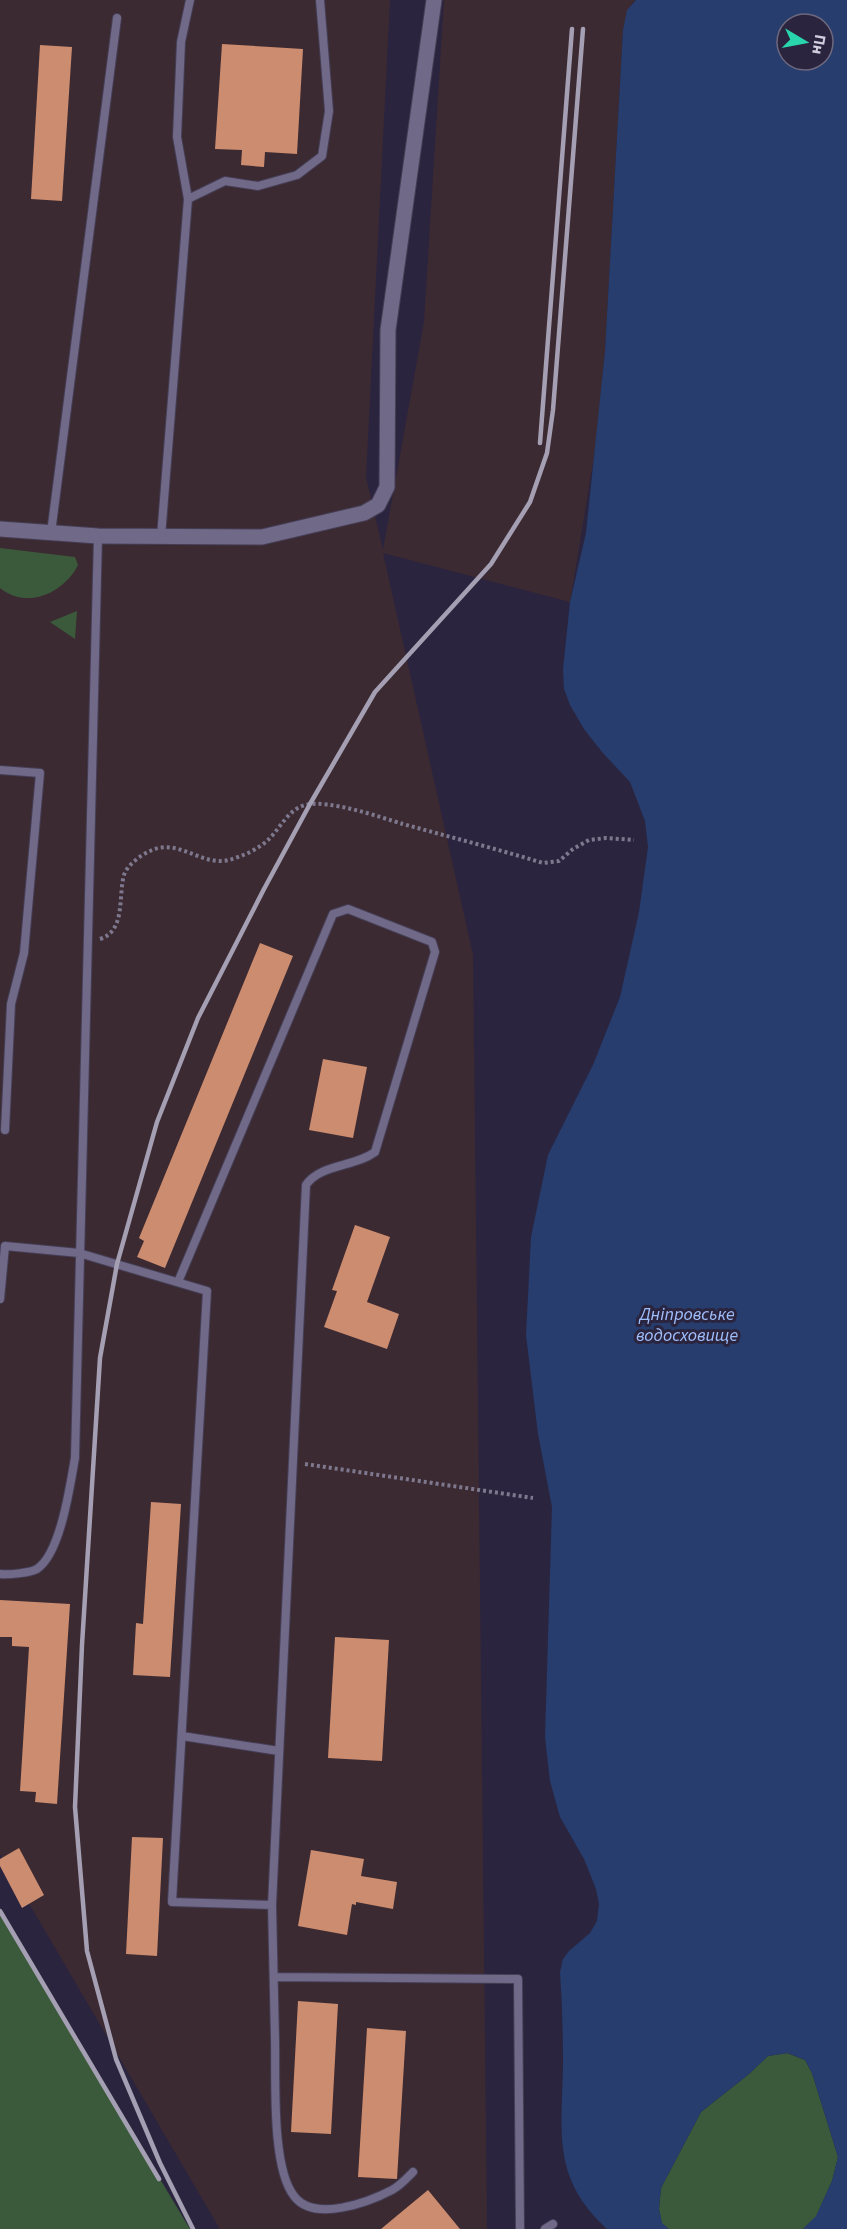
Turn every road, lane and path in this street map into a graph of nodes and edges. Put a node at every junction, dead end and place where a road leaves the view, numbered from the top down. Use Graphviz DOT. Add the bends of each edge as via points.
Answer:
graph roads {
  1 [pos="190,0"];
  2 [pos="320,0"];
  3 [pos="434,0"];
  4 [pos="117,18"];
  5 [pos="188,199"];
  6 [pos="0,530"];
  7 [pos="51,533"];
  8 [pos="98,536"];
  9 [pos="161,537"];
  10 [pos="0,771"];
  11 [pos="634,840"];
  12 [pos="87,942"];
  13 [pos="5,1130"];
  14 [pos="79,1252"];
  15 [pos="177,1282"];
  16 [pos="0,1299"];
  17 [pos="293,1463"];
  18 [pos="533,1498"];
  19 [pos="0,1574"];
  20 [pos="182,1736"];
  21 [pos="279,1751"];
  22 [pos="272,1905"];
  23 [pos="274,1977"];
  24 [pos="413,2172"];
  25 [pos="553,2224"];
  26 [pos="520,2229"];
  27 [pos="544,2229"];
  1 -- 5 [label="lane" via="182,42 177,137"];
  2 -- 5 [label="lane" via="329,111 322,156 297,175 258,186 225,181"];
  3 -- 9 [label="street" via="388,330 387,487 378,505 364,513 262,537"];
  4 -- 7 [label="lane"];
  5 -- 9 [label="lane"];
  6 -- 7 [label="street"];
  7 -- 8 [label="street"];
  8 -- 9 [label="street"];
  8 -- 12 [label="lane"];
  10 -- 13 [label="lane" via="40,773 24,953 11,1005"];
  11 -- 12 [label="path" via="589,840 559,861 543,863 345,808 310,804 289,815 268,840 227,861 173,847 151,850 130,865 124,875 116,926 106,937"];
  12 -- 14 [label="lane"];
  14 -- 15 [label="lane"];
  14 -- 16 [label="lane" via="5,1246"];
  14 -- 19 [label="lane" via="75,1458 64,1512 54,1549 37,1569"];
  15 -- 17 [label="lane" via="333,914 348,909 432,942 435,951 375,1152 311,1177 306,1185"];
  15 -- 20 [label="lane" via="207,1291"];
  17 -- 18 [label="path"];
  17 -- 21 [label="lane"];
  20 -- 21 [label="lane"];
  20 -- 22 [label="lane" via="172,1902"];
  21 -- 22 [label="lane"];
  22 -- 23 [label="lane"];
  23 -- 24 [label="lane" via="277,2127 284,2177 294,2198 311,2208 354,2206 394,2189"];
  23 -- 26 [label="lane" via="518,1979"];
  25 -- 27 [label="lane"];
}
